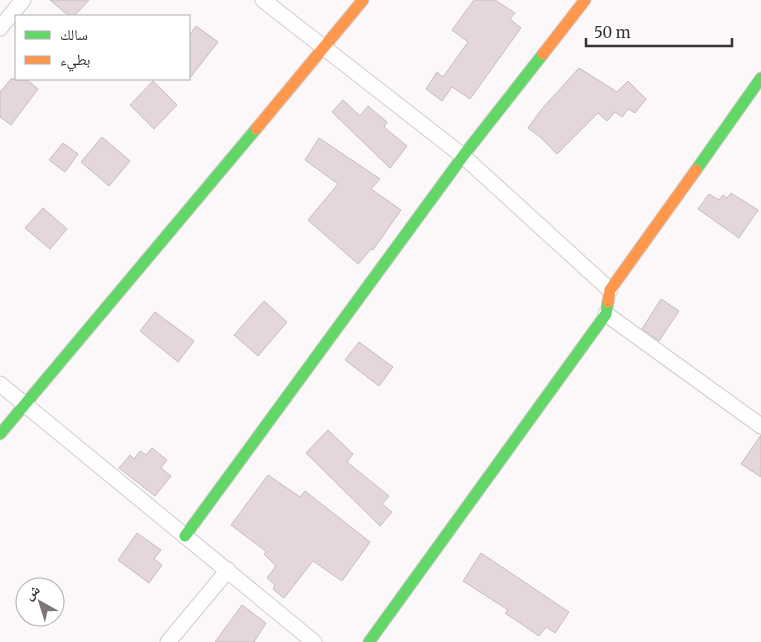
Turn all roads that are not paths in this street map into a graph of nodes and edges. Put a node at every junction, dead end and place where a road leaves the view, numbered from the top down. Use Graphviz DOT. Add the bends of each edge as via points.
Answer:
graph roads {
  1 [pos="23,0"];
  2 [pos="263,0"];
  3 [pos="363,0"];
  4 [pos="585,0"];
  5 [pos="0,28"];
  6 [pos="325,48"];
  7 [pos="761,78"];
  8 [pos="463,156"];
  9 [pos="610,290"];
  10 [pos="606,314"];
  11 [pos="0,384"];
  12 [pos="25,406"];
  13 [pos="761,426"];
  14 [pos="0,434"];
  15 [pos="185,536"];
  16 [pos="228,570"];
  17 [pos="168,642"];
  18 [pos="314,642"];
  19 [pos="369,642"];
  1 -- 5 [label="street"];
  2 -- 6 [label="street"];
  3 -- 6 [label="street"];
  4 -- 8 [label="street"];
  6 -- 8 [label="street"];
  6 -- 12 [label="street"];
  7 -- 9 [label="street"];
  8 -- 9 [label="street"];
  8 -- 15 [label="street"];
  9 -- 10 [label="street"];
  10 -- 13 [label="street"];
  10 -- 19 [label="street"];
  11 -- 12 [label="street"];
  12 -- 14 [label="street"];
  12 -- 15 [label="street"];
  15 -- 16 [label="street"];
  16 -- 17 [label="street"];
  16 -- 18 [label="street"];
}
